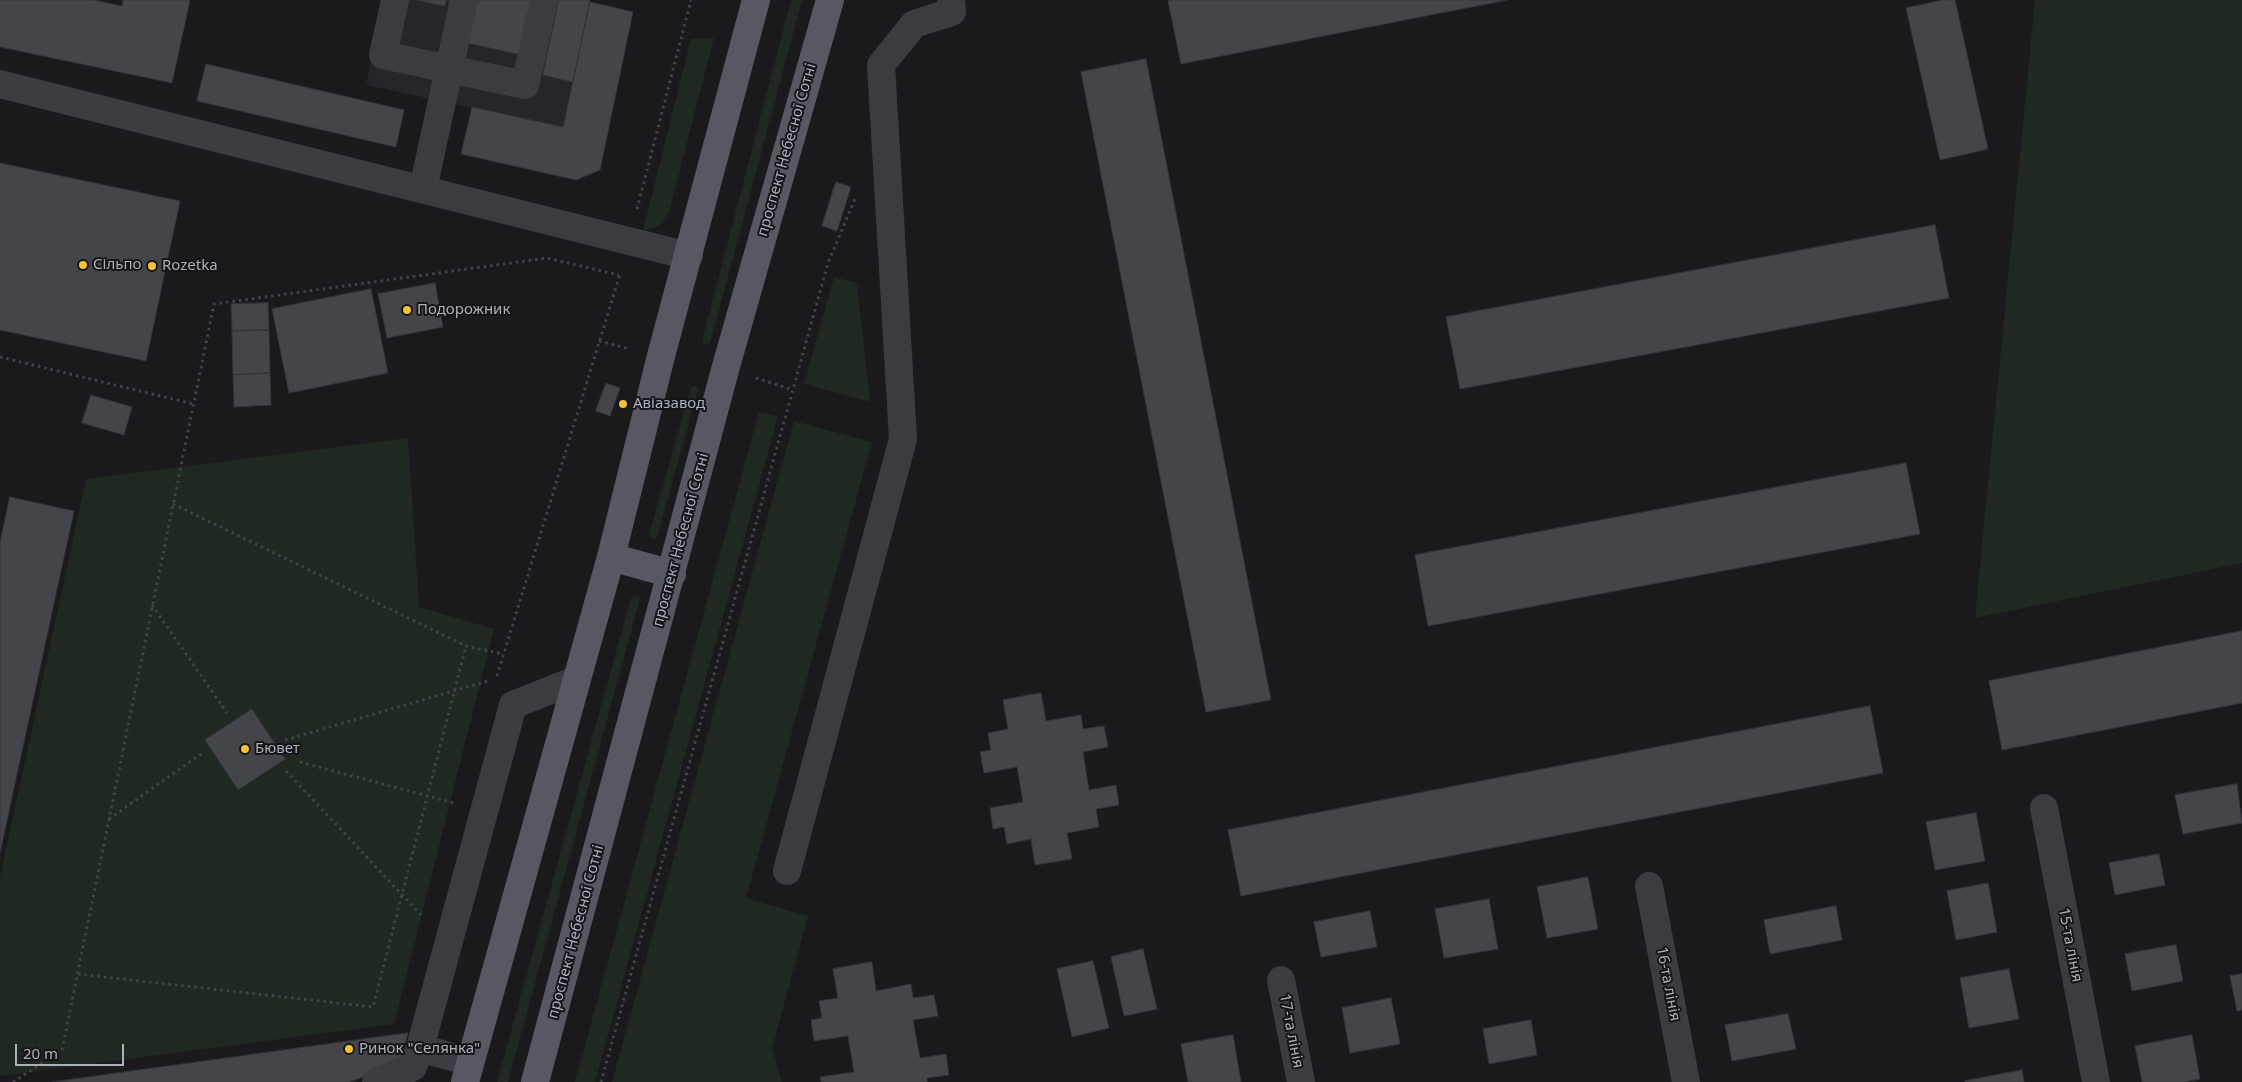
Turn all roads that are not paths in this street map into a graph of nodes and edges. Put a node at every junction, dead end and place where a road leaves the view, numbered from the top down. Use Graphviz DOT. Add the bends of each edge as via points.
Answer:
graph roads {
  1 [pos="395,0"];
  2 [pos="464,0"];
  3 [pos="544,0"];
  4 [pos="756,0"];
  5 [pos="830,0"];
  6 [pos="951,0"];
  7 [pos="449,69"];
  8 [pos="0,84"];
  9 [pos="423,189"];
  10 [pos="689,256"];
  11 [pos="611,557"];
  12 [pos="672,574"];
  13 [pos="576,680"];
  14 [pos="2044,808"];
  15 [pos="787,871"];
  16 [pos="1649,886"];
  17 [pos="1281,980"];
  18 [pos="414,1066"];
  19 [pos="467,1072"];
  20 [pos="376,1082"];
  21 [pos="535,1082"];
  22 [pos="1301,1082"];
  23 [pos="1686,1082"];
  24 [pos="2096,1082"];
  1 -- 7 [label="street" via="383,54"];
  2 -- 7 [label="street"];
  3 -- 7 [label="street" via="525,85"];
  4 -- 10 [label="main road"];
  5 -- 12 [label="main road, проспект Небесної Сотні" via="725,370"];
  6 -- 15 [label="street" via="952,12 914,24 881,65 903,439"];
  7 -- 9 [label="street"];
  8 -- 9 [label="street"];
  9 -- 10 [label="street"];
  10 -- 11 [label="main road"];
  11 -- 12 [label="main road"];
  11 -- 13 [label="main road"];
  12 -- 21 [label="main road, проспект Небесної Сотні"];
  13 -- 18 [label="street" via="513,705"];
  13 -- 19 [label="main road"];
  14 -- 24 [label="street, 15-та лінія"];
  16 -- 23 [label="street, 16-та лінія"];
  17 -- 22 [label="street, 17-та лінія"];
  18 -- 19 [label="street"];
  18 -- 20 [label="street"];
}
